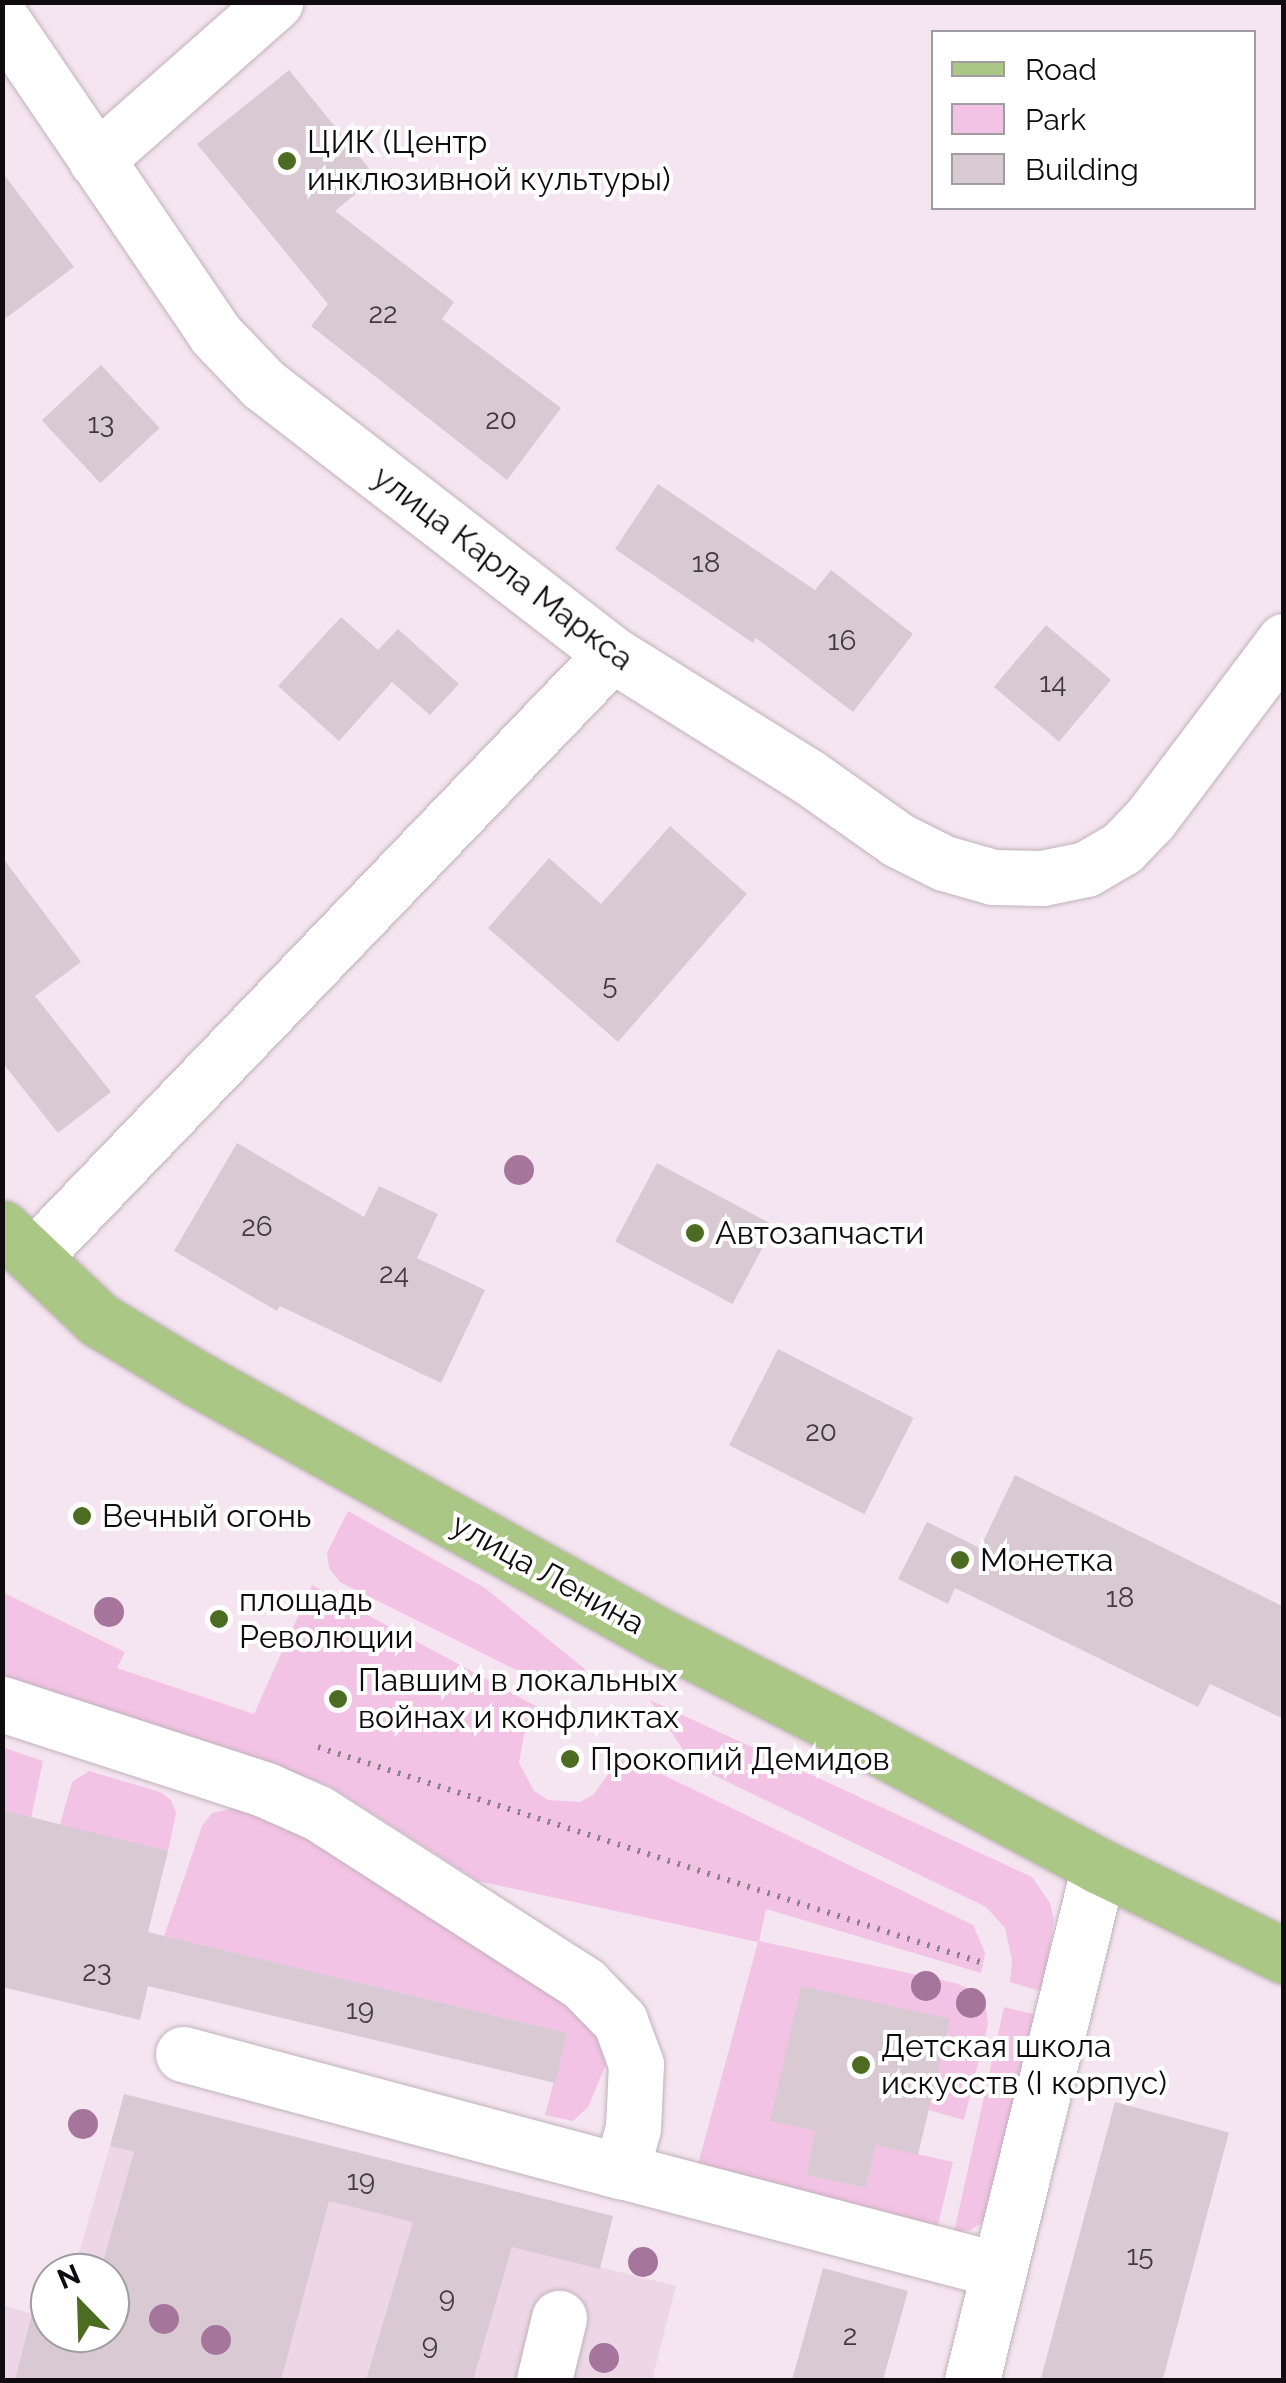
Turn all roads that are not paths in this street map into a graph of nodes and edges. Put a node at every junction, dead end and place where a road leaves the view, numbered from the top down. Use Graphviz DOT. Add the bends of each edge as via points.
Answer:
graph roads {
  1 [pos="275,2"];
  2 [pos="2,20"];
  3 [pos="96,160"];
  4 [pos="1284,642"];
  5 [pos="612,654"];
  6 [pos="18,1242"];
  7 [pos="2,1704"];
  8 [pos="1098,1866"];
  9 [pos="1284,1956"];
  10 [pos="182,2054"];
  11 [pos="621,2171"];
  12 [pos="998,2270"];
  13 [pos="559,2318"];
  14 [pos="544,2380"];
  15 [pos="972,2380"];
  1 -- 3 [label="street"];
  2 -- 3 [label="street, улица Карла Маркса"];
  3 -- 5 [label="street, улица Карла Маркса" via="215,334 263,384"];
  4 -- 5 [label="street, улица Карла Маркса" via="1122,848 1086,869 1042,878 993,877 898,840"];
  5 -- 6 [label="street"];
  6 -- 8 [label="main road, улица Ленина" via="99,1320 199,1380 658,1635"];
  7 -- 11 [label="street" via="318,1813 584,1984 620,2021 636,2064 633,2128"];
  8 -- 9 [label="main road, улица Ленина"];
  8 -- 12 [label="street"];
  10 -- 11 [label="street"];
  11 -- 12 [label="street"];
  12 -- 15 [label="street"];
  13 -- 14 [label="street"];
}
